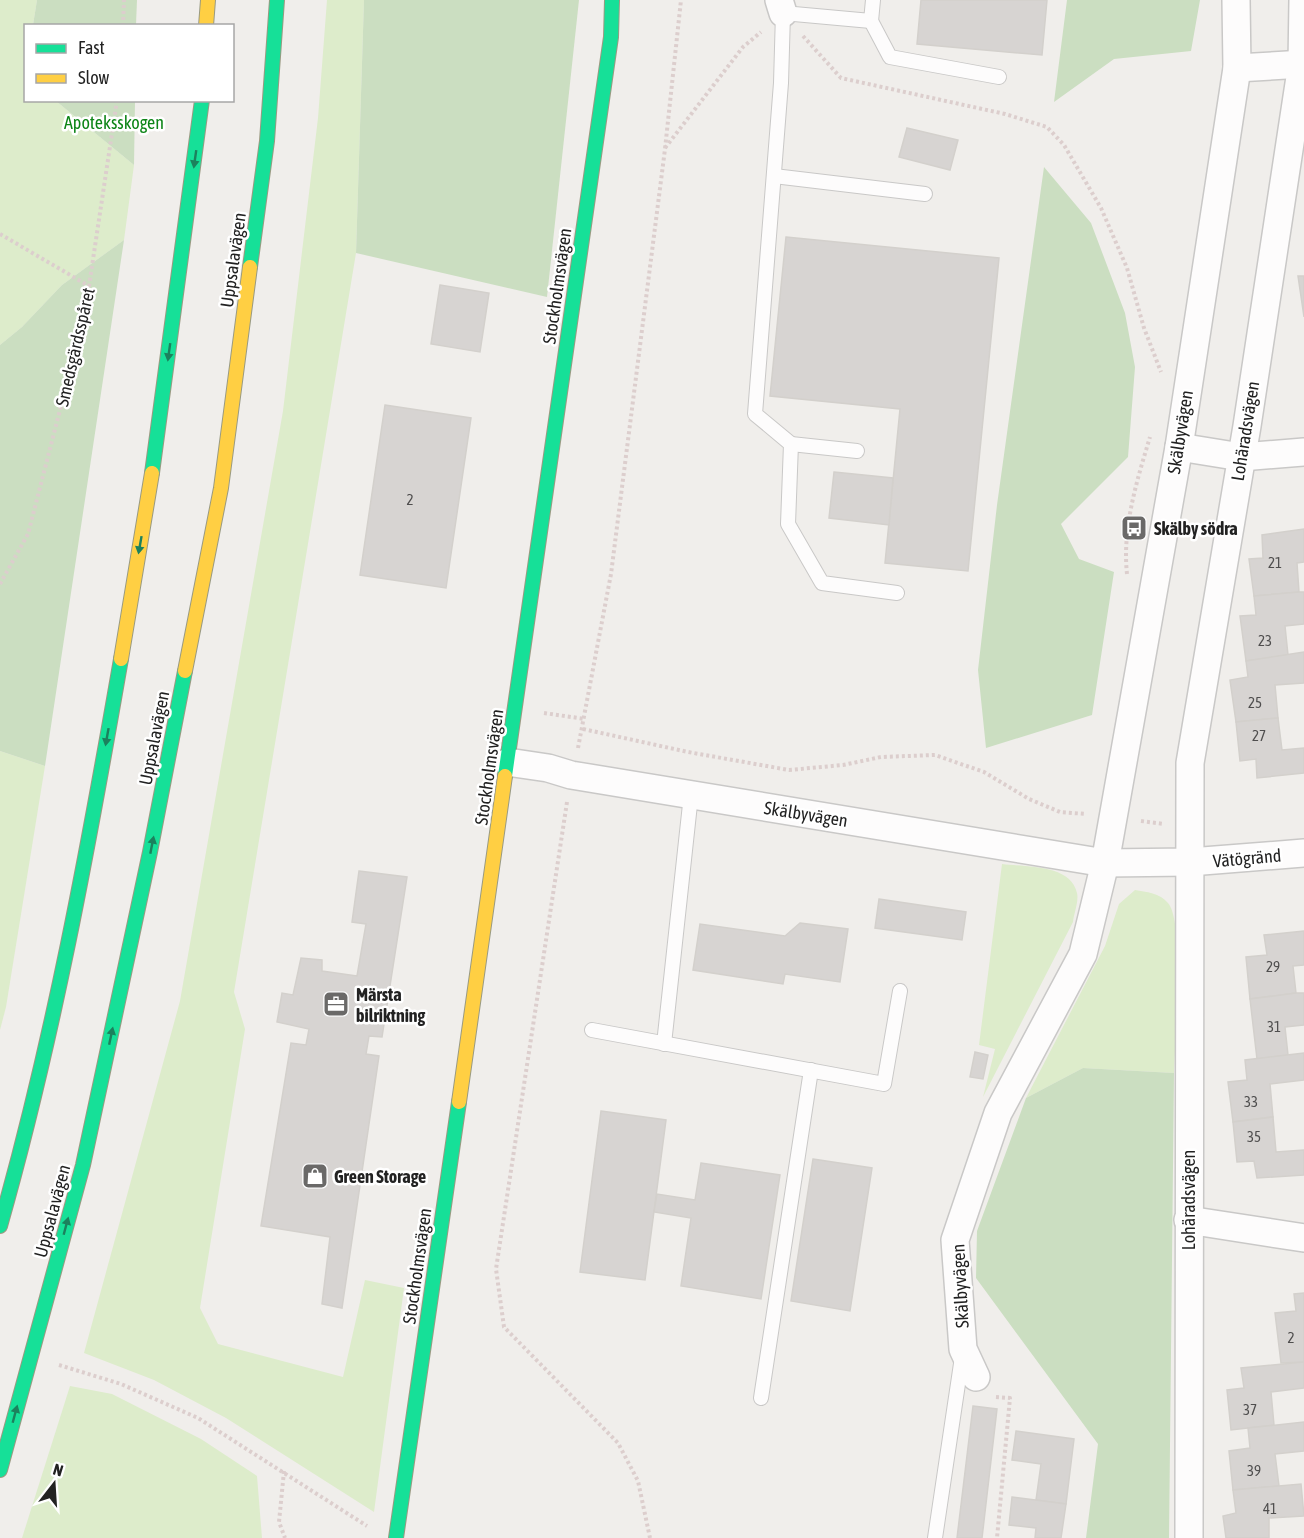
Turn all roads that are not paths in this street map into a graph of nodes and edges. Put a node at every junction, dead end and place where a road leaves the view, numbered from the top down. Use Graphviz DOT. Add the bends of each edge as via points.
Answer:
graph roads {
  1 [pos="208,0"];
  2 [pos="277,0"];
  3 [pos="612,0"];
  4 [pos="873,0"];
  5 [pos="1236,0"];
  6 [pos="1303,0"];
  7 [pos="781,7"];
  8 [pos="871,21"];
  9 [pos="206,24"];
  10 [pos="1303,64"];
  11 [pos="1237,68"];
  12 [pos="999,77"];
  13 [pos="202,102"];
  14 [pos="774,177"];
  15 [pos="925,194"];
  16 [pos="791,444"];
  17 [pos="1179,447"];
  18 [pos="857,451"];
  19 [pos="1304,452"];
  20 [pos="1241,457"];
  21 [pos="897,592"];
  22 [pos="508,762"];
  23 [pos="691,795"];
  24 [pos="1304,853"];
  25 [pos="1190,862"];
  26 [pos="1105,863"];
  27 [pos="900,991"];
  28 [pos="592,1030"];
  29 [pos="664,1044"];
  30 [pos="810,1070"];
  31 [pos="1188,1220"];
  32 [pos="0,1226"];
  33 [pos="1304,1238"];
  34 [pos="966,1384"];
  35 [pos="761,1398"];
  36 [pos="0,1470"];
  37 [pos="396,1538"];
  38 [pos="935,1538"];
  39 [pos="1189,1538"];
  1 -- 9 [label="main road"];
  36 -- 2 [label="main road, Uppsalavägen, one-way" via="83,1165 150,852 221,488 267,141"];
  3 -- 22 [label="main road, Stockholmsvägen" via="611,37"];
  4 -- 8 [label="lane"];
  5 -- 11 [label="street, Skälbyvägen"];
  6 -- 10 [label="street, Lohäradsvägen"];
  7 -- 8 [label="lane"];
  7 -- 14 [label="lane"];
  8 -- 12 [label="lane" via="890,57"];
  10 -- 11 [label="street"];
  10 -- 20 [label="street, Lohäradsvägen"];
  11 -- 17 [label="street, Skälbyvägen"];
  13 -- 32 [label="main road, one-way" via="152,474 90,840 22,1149"];
  14 -- 15 [label="lane"];
  14 -- 16 [label="lane" via="755,414"];
  16 -- 18 [label="lane"];
  16 -- 21 [label="lane" via="789,524 822,583"];
  17 -- 20 [label="street"];
  17 -- 26 [label="street, Skälbyvägen"];
  19 -- 20 [label="street"];
  20 -- 25 [label="street, Lohäradsvägen" via="1190,763"];
  22 -- 23 [label="street, Skälbyvägen"];
  22 -- 37 [label="main road, Stockholmsvägen"];
  23 -- 26 [label="street, Skälbyvägen"];
  23 -- 29 [label="lane"];
  24 -- 25 [label="street, Vätögränd"];
  25 -- 26 [label="street"];
  25 -- 31 [label="street, Lohäradsvägen"];
  26 -- 34 [label="street, Skälbyvägen" via="1083,954 998,1113 956,1240"];
  27 -- 30 [label="lane" via="884,1084"];
  28 -- 29 [label="lane"];
  29 -- 30 [label="lane"];
  30 -- 35 [label="lane"];
  31 -- 33 [label="street"];
  31 -- 39 [label="street, Lohäradsvägen"];
  34 -- 38 [label="lane"];
}
